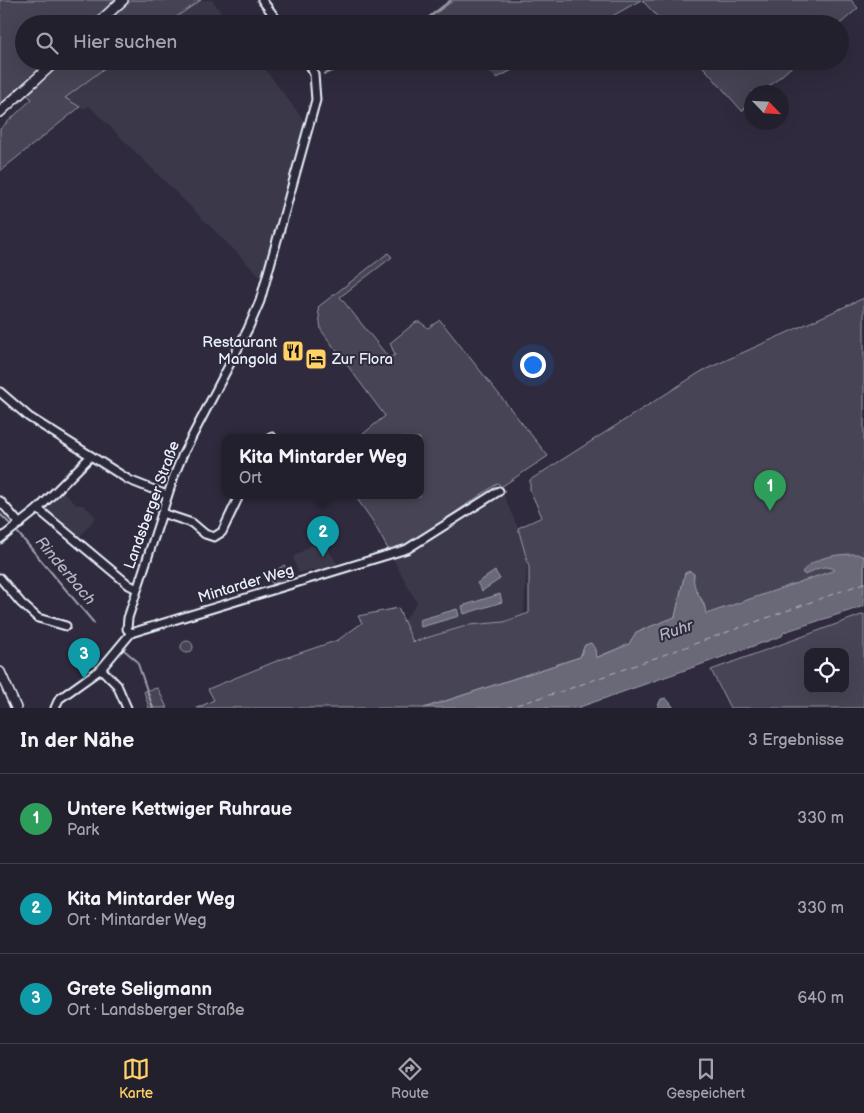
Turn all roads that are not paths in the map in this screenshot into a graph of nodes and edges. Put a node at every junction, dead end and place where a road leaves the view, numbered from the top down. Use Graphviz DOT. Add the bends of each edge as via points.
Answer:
graph roads {
  1 [pos="123,0"];
  2 [pos="262,0"];
  3 [pos="107,15"];
  4 [pos="273,15"];
  5 [pos="46,70"];
  6 [pos="312,70"];
  7 [pos="0,112"];
  8 [pos="0,392"];
  9 [pos="91,456"];
  10 [pos="499,491"];
  11 [pos="168,495"];
  12 [pos="238,499"];
  13 [pos="0,501"];
  14 [pos="38,508"];
  15 [pos="162,513"];
  16 [pos="16,528"];
  17 [pos="0,539"];
  18 [pos="0,578"];
  19 [pos="137,589"];
  20 [pos="66,626"];
  21 [pos="131,634"];
  22 [pos="101,669"];
  23 [pos="0,672"];
  24 [pos="16,708"];
  25 [pos="56,708"];
  26 [pos="126,708"];
  1 -- 3 [label="main road"];
  2 -- 4 [label="street"];
  5 -- 7 [label="main road"];
  6 -- 11 [label="street, Landsberger Straße" via="316,100 260,301 183,454"];
  8 -- 9 [label="street" via="29,417"];
  9 -- 11 [label="street" via="137,484"];
  9 -- 14 [label="street"];
  10 -- 21 [label="street, Mintarder Weg" via="407,550"];
  11 -- 15 [label="street, Landsberger Straße"];
  12 -- 15 [label="street" via="222,532 214,537 192,523"];
  13 -- 16 [label="street"];
  14 -- 16 [label="street"];
  14 -- 19 [label="street"];
  15 -- 19 [label="street, Landsberger Straße"];
  16 -- 17 [label="street"];
  18 -- 20 [label="street" via="38,618"];
  19 -- 21 [label="street, Landsberger Straße" via="128,618 127,629"];
  21 -- 22 [label="street"];
  22 -- 25 [label="street" via="59,699"];
  22 -- 26 [label="street" via="117,685"];
  23 -- 24 [label="main road"];
}
